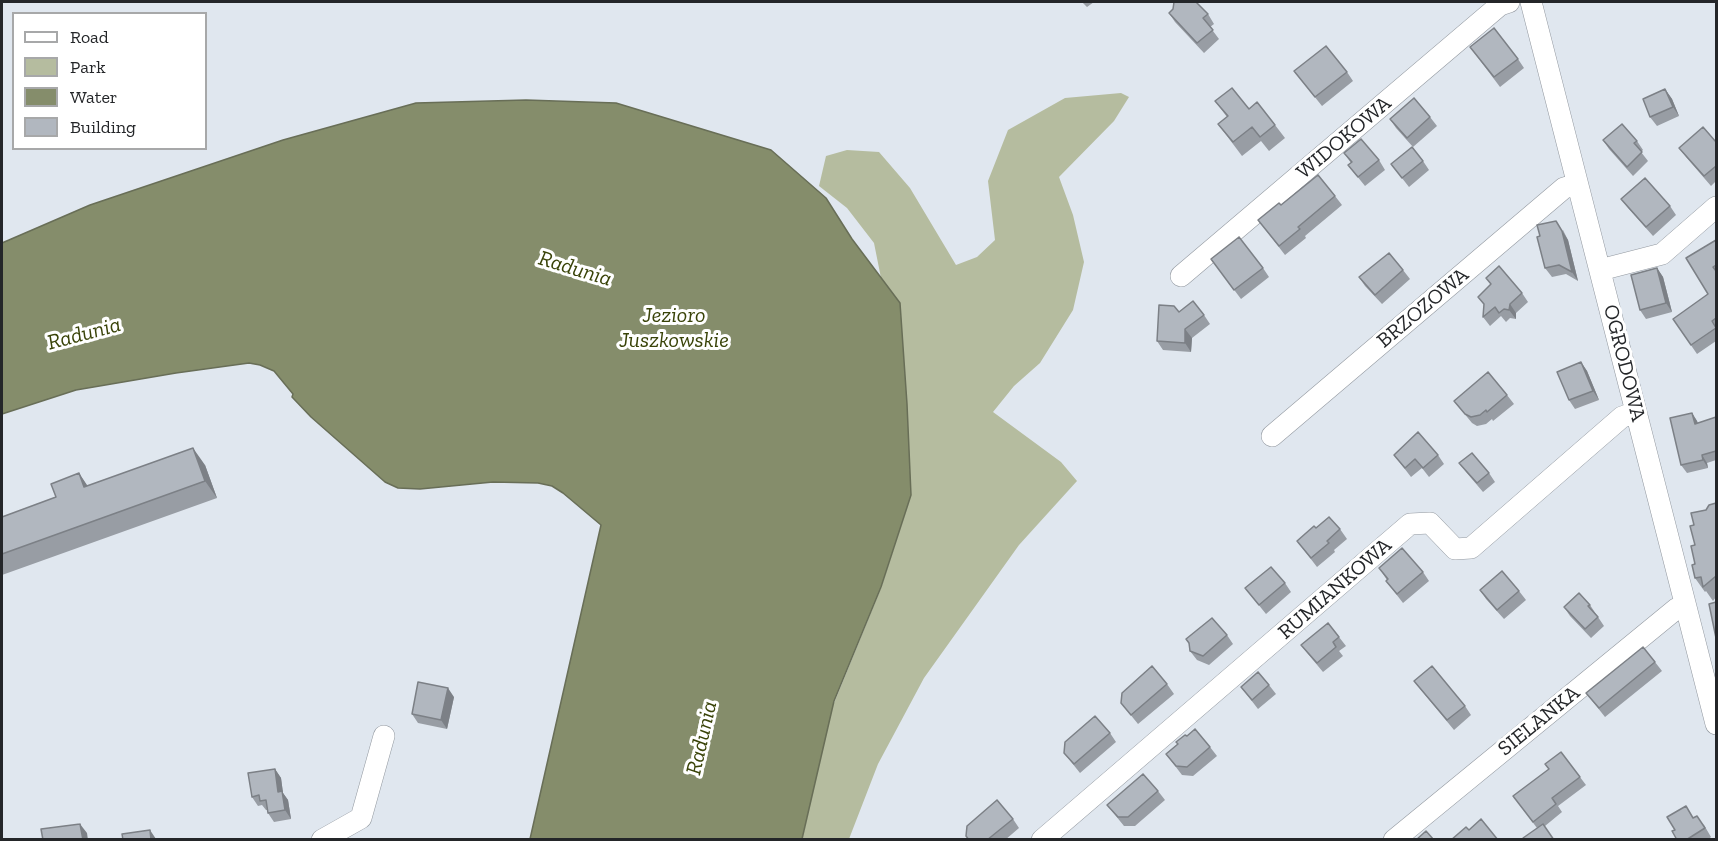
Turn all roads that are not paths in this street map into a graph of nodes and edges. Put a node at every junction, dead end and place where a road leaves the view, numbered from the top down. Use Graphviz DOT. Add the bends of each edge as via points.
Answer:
graph roads {
  1 [pos="1509,2"];
  2 [pos="1531,2"];
  3 [pos="1577,184"];
  4 [pos="1716,207"];
  5 [pos="1600,270"];
  6 [pos="1180,276"];
  7 [pos="1636,412"];
  8 [pos="1272,436"];
  9 [pos="1685,606"];
  10 [pos="1714,701"];
  11 [pos="1716,724"];
  12 [pos="384,736"];
  13 [pos="322,840"];
  14 [pos="1042,840"];
  15 [pos="1394,840"];
  1 -- 6 [label="street, WIDOKOWA" via="1500,5"];
  2 -- 3 [label="street, OGRODOWA"];
  3 -- 5 [label="street, OGRODOWA"];
  3 -- 8 [label="street, BRZOZOWA" via="1564,188"];
  4 -- 5 [label="street" via="1662,254"];
  5 -- 7 [label="street, OGRODOWA"];
  7 -- 9 [label="street, OGRODOWA"];
  7 -- 14 [label="street, RUMIANKOWA" via="1622,417 1471,548 1455,549 1430,523 1410,525"];
  9 -- 10 [label="street, OGRODOWA"];
  9 -- 15 [label="street, SIELANKA" via="1676,609"];
  10 -- 11 [label="street, OGRODOWA"];
  12 -- 13 [label="street" via="362,818"];
}
